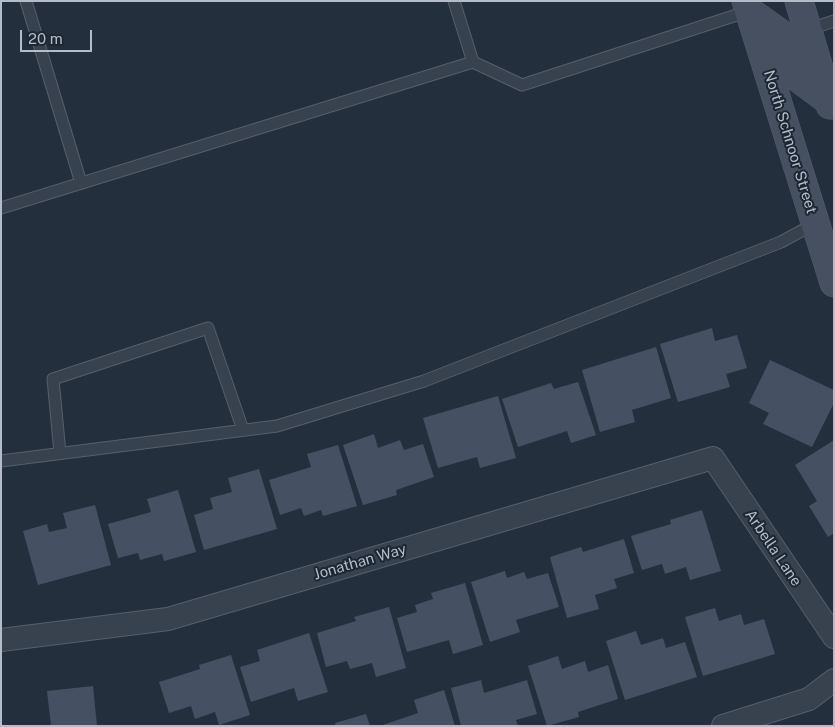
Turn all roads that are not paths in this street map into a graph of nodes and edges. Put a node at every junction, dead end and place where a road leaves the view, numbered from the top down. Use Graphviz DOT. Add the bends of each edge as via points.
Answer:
graph roads {
  1 [pos="26,1"];
  2 [pos="454,1"];
  3 [pos="799,1"];
  4 [pos="747,6"];
  5 [pos="834,21"];
  6 [pos="807,30"];
  7 [pos="473,62"];
  8 [pos="832,109"];
  9 [pos="81,182"];
  10 [pos="1,208"];
  11 [pos="825,221"];
  12 [pos="834,283"];
  13 [pos="243,430"];
  14 [pos="60,453"];
  15 [pos="713,458"];
  16 [pos="1,461"];
  17 [pos="834,637"];
  18 [pos="1,640"];
  19 [pos="834,680"];
  20 [pos="723,726"];
  1 -- 9 [label="lane"];
  2 -- 7 [label="lane"];
  3 -- 6 [label="street"];
  4 -- 7 [label="lane" via="522,85"];
  4 -- 8 [label="street" via="783,35 798,78"];
  4 -- 11 [label="street, North Schnoor Street"];
  5 -- 6 [label="lane"];
  6 -- 8 [label="street"];
  7 -- 9 [label="lane"];
  9 -- 10 [label="lane"];
  11 -- 12 [label="street, North Schnoor Street"];
  11 -- 13 [label="lane" via="782,242 424,381 277,426"];
  13 -- 14 [label="lane"];
  13 -- 14 [label="lane" via="208,328 53,379"];
  14 -- 16 [label="lane"];
  15 -- 17 [label="street, Arbella Lane"];
  15 -- 18 [label="street, Jonathan Way" via="168,619"];
  19 -- 20 [label="street" via="809,698"];
}
